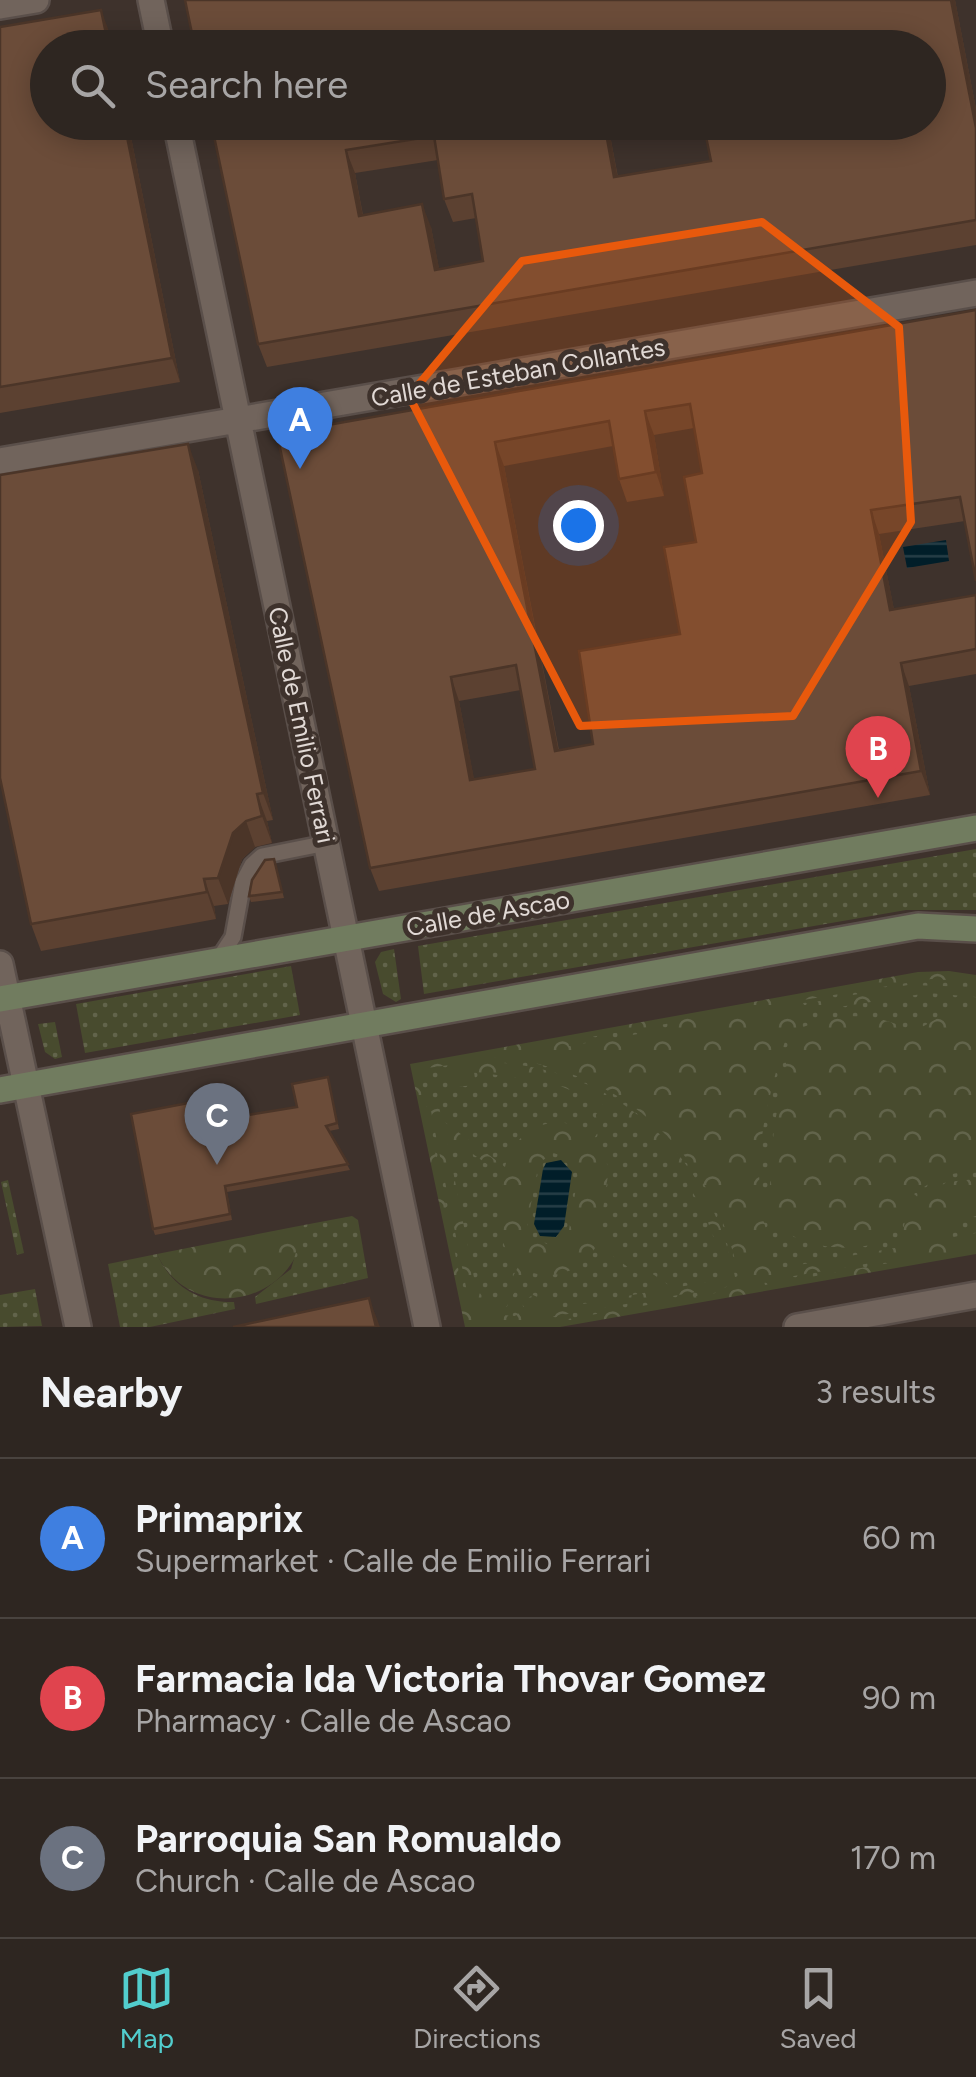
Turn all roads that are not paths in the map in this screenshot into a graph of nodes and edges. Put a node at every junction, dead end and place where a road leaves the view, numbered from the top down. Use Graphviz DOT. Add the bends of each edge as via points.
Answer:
graph roads {
  1 [pos="36,0"];
  2 [pos="151,0"];
  3 [pos="0,6"];
  4 [pos="157,30"];
  5 [pos="180,140"];
  6 [pos="976,293"];
  7 [pos="236,421"];
  8 [pos="0,461"];
  9 [pos="976,828"];
  10 [pos="327,842"];
  11 [pos="976,929"];
  12 [pos="348,937"];
  13 [pos="216,963"];
  14 [pos="0,964"];
  15 [pos="5,999"];
  16 [pos="363,1023"];
  17 [pos="28,1086"];
  18 [pos="0,1090"];
  19 [pos="976,1295"];
  20 [pos="78,1327"];
  21 [pos="426,1327"];
  22 [pos="797,1327"];
  1 -- 3 [label="street"];
  2 -- 4 [label="street"];
  5 -- 7 [label="street, Calle de Emilio Ferrari"];
  6 -- 7 [label="street, Calle de Esteban Collantes"];
  7 -- 8 [label="street, Calle de Esteban Collantes"];
  7 -- 10 [label="street, Calle de Emilio Ferrari"];
  9 -- 12 [label="street, Calle de Ascao"];
  10 -- 12 [label="street, Calle de Emilio Ferrari"];
  10 -- 13 [label="lane" via="262,856 252,865 233,937"];
  11 -- 16 [label="street" via="918,926"];
  12 -- 13 [label="street, Calle de Ascao"];
  12 -- 16 [label="street, Calle de Emilio Ferrari"];
  13 -- 15 [label="street, Calle de Ascao"];
  14 -- 15 [label="street"];
  15 -- 17 [label="street"];
  16 -- 17 [label="street"];
  16 -- 21 [label="street, Calle de Emilio Ferrari"];
  17 -- 18 [label="street"];
  17 -- 20 [label="street"];
  19 -- 22 [label="street"];
}
